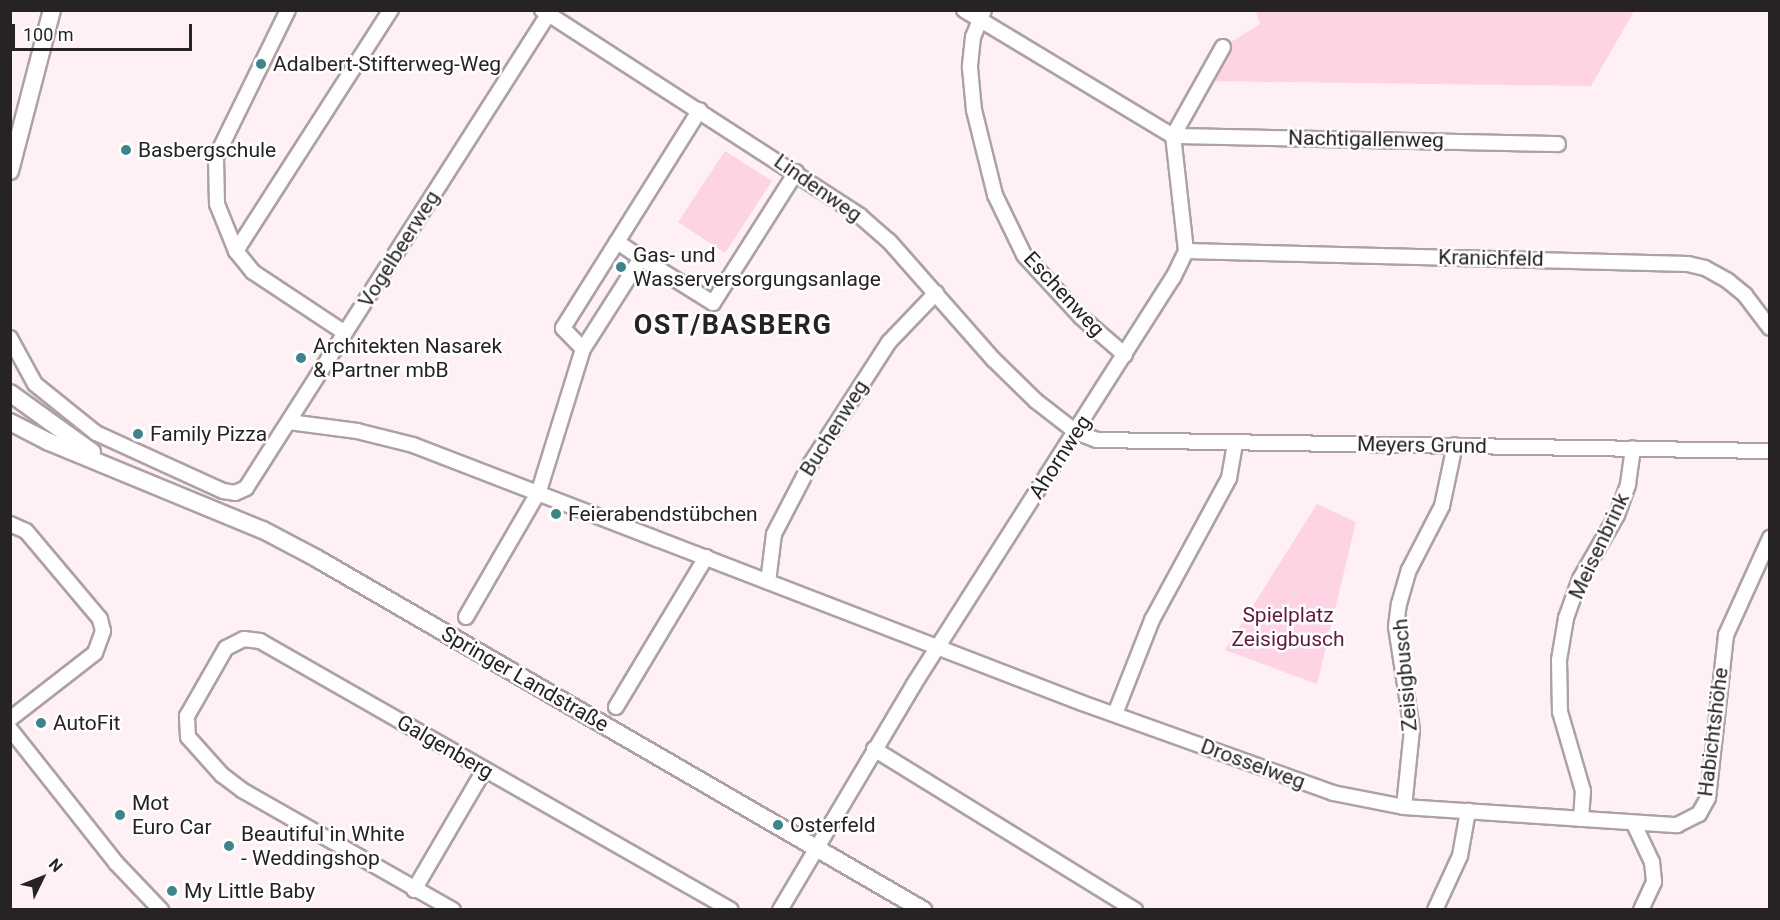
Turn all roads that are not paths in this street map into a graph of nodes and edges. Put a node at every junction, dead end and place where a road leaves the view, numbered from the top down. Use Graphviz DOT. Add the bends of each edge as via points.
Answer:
graph roads {
  1 [pos="52,10"];
  2 [pos="288,10"];
  3 [pos="391,10"];
  4 [pos="964,10"];
  5 [pos="547,12"];
  6 [pos="982,15"];
  7 [pos="1223,47"];
  8 [pos="700,110"];
  9 [pos="1173,136"];
  10 [pos="1558,144"];
  11 [pos="10,171"];
  12 [pos="796,172"];
  13 [pos="617,242"];
  14 [pos="236,251"];
  15 [pos="1186,251"];
  16 [pos="641,258"];
  17 [pos="936,293"];
  18 [pos="1770,328"];
  19 [pos="345,333"];
  20 [pos="10,338"];
  21 [pos="583,349"];
  22 [pos="1125,355"];
  23 [pos="10,393"];
  24 [pos="10,422"];
  25 [pos="289,422"];
  26 [pos="1076,432"];
  27 [pos="1235,443"];
  28 [pos="1455,446"];
  29 [pos="1633,448"];
  30 [pos="1770,451"];
  31 [pos="117,470"];
  32 [pos="539,491"];
  33 [pos="10,524"];
  34 [pos="1770,538"];
  35 [pos="706,557"];
  36 [pos="768,582"];
  37 [pos="466,617"];
  38 [pos="938,647"];
  39 [pos="616,707"];
  40 [pos="1115,714"];
  41 [pos="10,719"];
  42 [pos="10,729"];
  43 [pos="874,749"];
  44 [pos="484,770"];
  45 [pos="1404,807"];
  46 [pos="1468,811"];
  47 [pos="1581,819"];
  48 [pos="1634,824"];
  49 [pos="816,847"];
  50 [pos="414,890"];
  51 [pos="161,909"];
  52 [pos="453,909"];
  53 [pos="731,909"];
  54 [pos="780,909"];
  55 [pos="923,909"];
  56 [pos="1136,909"];
  57 [pos="1435,909"];
  58 [pos="1641,909"];
  1 -- 11 [label="main road"];
  2 -- 14 [label="street" via="216,158 217,204"];
  3 -- 14 [label="street"];
  4 -- 6 [label="street"];
  5 -- 8 [label="street, Lindenweg"];
  5 -- 19 [label="street, Vogelbeerweg"];
  6 -- 9 [label="street"];
  6 -- 22 [label="street, Eschenweg" via="973,37 970,68 974,110 982,155 1005,220 1024,255 1081,317"];
  7 -- 9 [label="street"];
  8 -- 12 [label="street, Lindenweg"];
  8 -- 13 [label="street"];
  9 -- 10 [label="street, Nachtigallenweg"];
  9 -- 15 [label="street"];
  12 -- 16 [label="street" via="713,303"];
  12 -- 17 [label="street, Lindenweg" via="860,216"];
  13 -- 16 [label="street"];
  13 -- 21 [label="street" via="563,328"];
  14 -- 19 [label="street" via="253,272"];
  15 -- 18 [label="street, Kranichfeld" via="1688,264 1706,268 1728,281 1745,295"];
  15 -- 22 [label="street, Ahornweg"];
  16 -- 21 [label="street"];
  17 -- 26 [label="street, Lindenweg" via="994,360 1036,401"];
  17 -- 36 [label="street, Buchenweg" via="889,342 811,463 774,534"];
  19 -- 25 [label="street, Vogelbeerweg"];
  20 -- 25 [label="street, Vogelbeerweg" via="35,384 96,433 223,491 235,493 246,488"];
  21 -- 32 [label="street"];
  22 -- 26 [label="street, Ahornweg"];
  23 -- 31 [label="main road, Springer Landstraße"];
  24 -- 31 [label="main road, Springer Landstraße"];
  25 -- 32 [label="street, Drosselweg" via="357,431 413,445"];
  26 -- 27 [label="street, Meyers Grund" via="1097,440"];
  26 -- 38 [label="street, Ahornweg"];
  27 -- 28 [label="street, Meyers Grund"];
  27 -- 40 [label="street" via="1229,478 1152,620"];
  28 -- 29 [label="street, Meyers Grund"];
  28 -- 45 [label="street, Zeisigbusch" via="1442,506 1409,570 1399,604 1396,627 1412,730"];
  29 -- 30 [label="street, Meyers Grund"];
  29 -- 47 [label="street, Meisenbrink" via="1628,484 1617,514 1580,579 1566,618 1559,660 1560,712 1583,791"];
  31 -- 49 [label="main road, Springer Landstraße" via="234,518 316,558"];
  32 -- 35 [label="street, Drosselweg"];
  32 -- 37 [label="street"];
  33 -- 41 [label="street" via="26,531 100,619 103,631 95,653"];
  34 -- 48 [label="street, Habichtshöhe" via="1726,635 1708,798 1689,821 1677,825"];
  35 -- 36 [label="street, Drosselweg"];
  35 -- 39 [label="street"];
  36 -- 38 [label="street, Drosselweg"];
  38 -- 40 [label="street, Drosselweg"];
  38 -- 43 [label="street, Ahornweg"];
  40 -- 45 [label="street, Drosselweg" via="1333,793"];
  42 -- 51 [label="street" via="117,864"];
  43 -- 49 [label="street, Ahornweg"];
  43 -- 56 [label="street"];
  44 -- 50 [label="street"];
  44 -- 50 [label="street, Galgenberg" via="253,638 226,648 187,716 188,737 222,775 242,790"];
  44 -- 53 [label="street, Galgenberg"];
  45 -- 46 [label="street, Drosselweg"];
  46 -- 47 [label="street, Drosselweg"];
  46 -- 57 [label="street" via="1460,856 1446,894"];
  47 -- 48 [label="street, Habichtshöhe"];
  48 -- 58 [label="street" via="1653,872 1651,890"];
  49 -- 54 [label="street, Ahornweg"];
  49 -- 55 [label="main road, Springer Landstraße"];
  50 -- 52 [label="street"];
}
